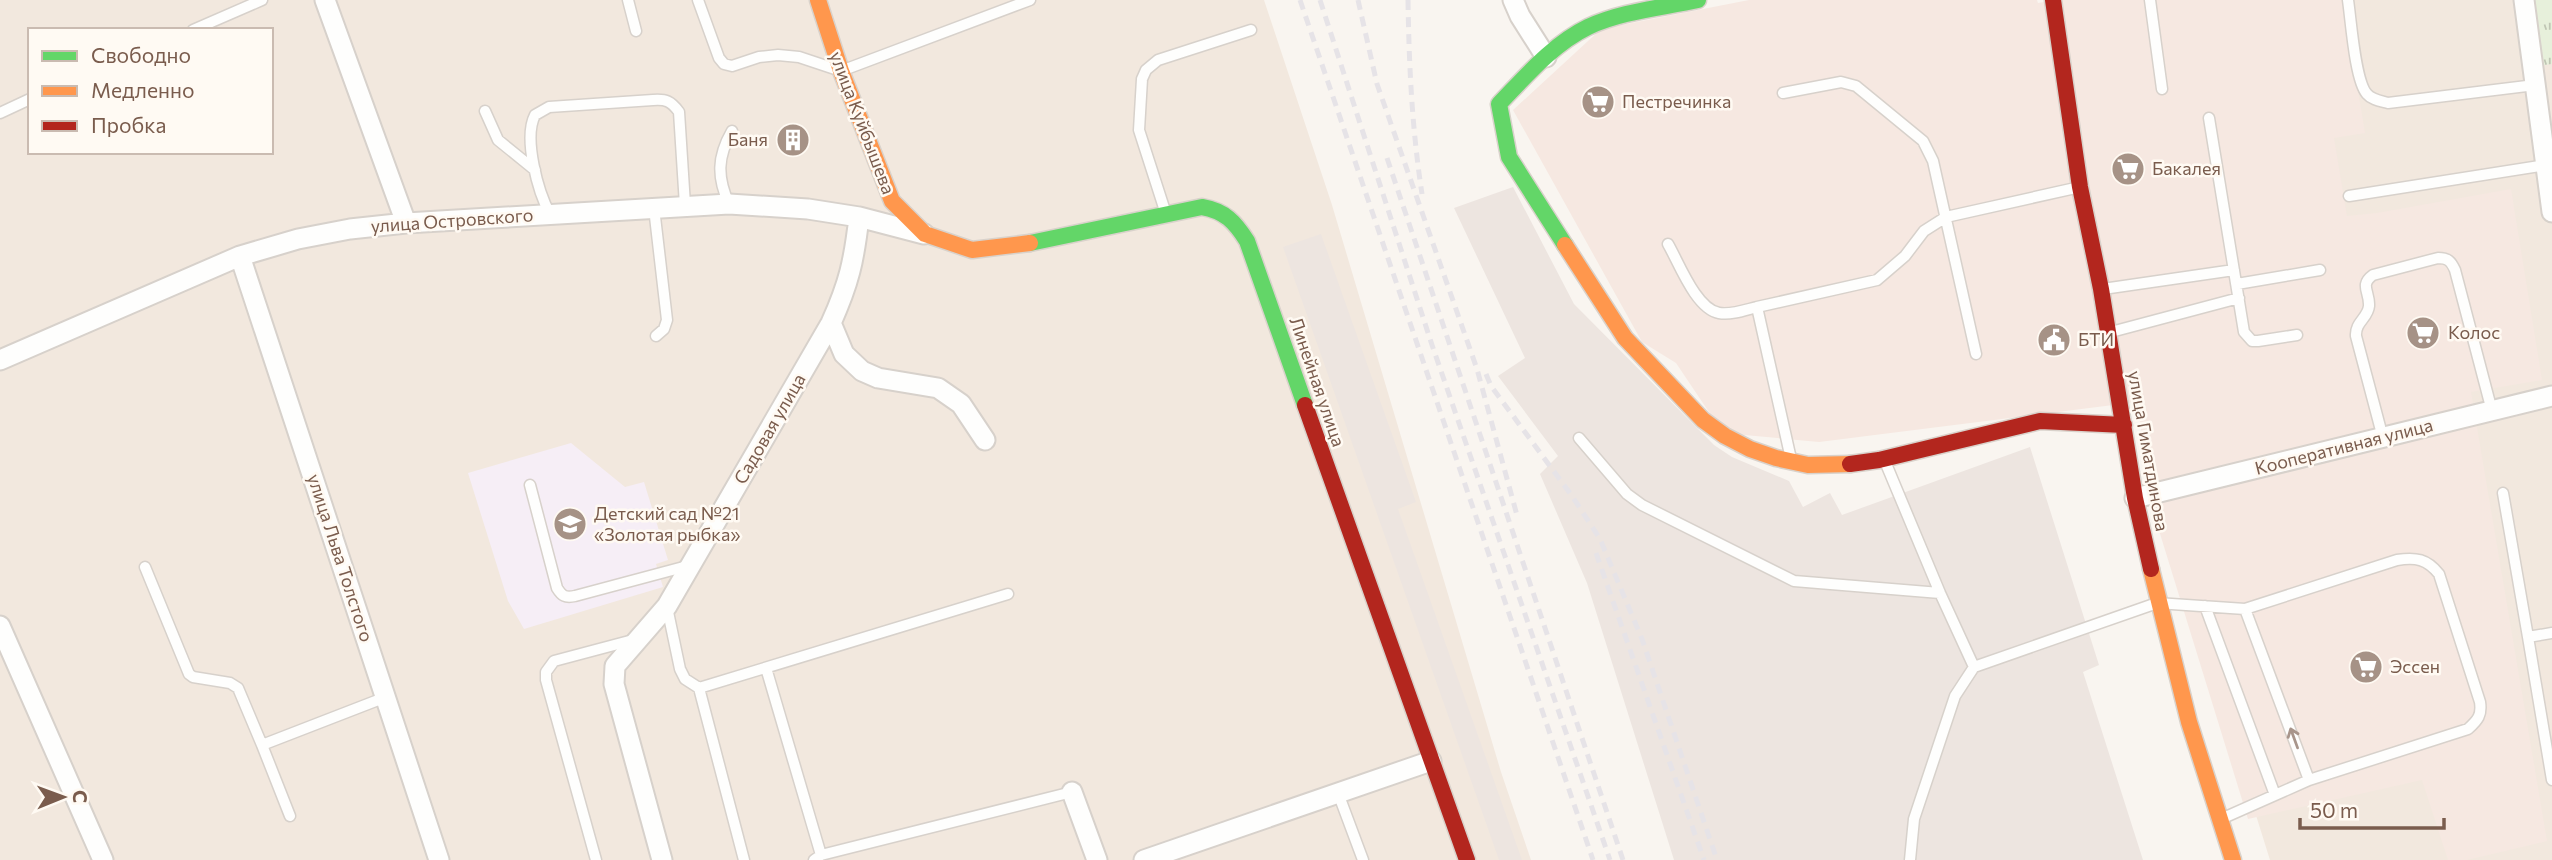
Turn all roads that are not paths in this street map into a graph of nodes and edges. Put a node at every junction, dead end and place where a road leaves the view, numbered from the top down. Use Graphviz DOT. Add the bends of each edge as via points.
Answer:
graph roads {
  1 [pos="262,0"];
  2 [pos="324,0"];
  3 [pos="628,0"];
  4 [pos="698,0"];
  5 [pos="818,0"];
  6 [pos="1030,0"];
  7 [pos="1513,0"];
  8 [pos="1698,0"];
  9 [pos="2053,0"];
  10 [pos="2150,0"];
  11 [pos="2348,0"];
  12 [pos="2524,0"];
  13 [pos="198,28"];
  14 [pos="1251,30"];
  15 [pos="636,31"];
  16 [pos="1546,57"];
  17 [pos="841,71"];
  18 [pos="2535,85"];
  19 [pos="2162,89"];
  20 [pos="1783,93"];
  21 [pos="28,100"];
  22 [pos="485,111"];
  23 [pos="0,113"];
  24 [pos="2209,118"];
  25 [pos="732,131"];
  26 [pos="2546,165"];
  27 [pos="535,170"];
  28 [pos="2080,187"];
  29 [pos="2349,196"];
  30 [pos="729,204"];
  31 [pos="685,205"];
  32 [pos="654,207"];
  33 [pos="2552,212"];
  34 [pos="550,214"];
  35 [pos="1166,215"];
  36 [pos="1945,216"];
  37 [pos="859,217"];
  38 [pos="407,223"];
  39 [pos="925,234"];
  40 [pos="1668,244"];
  41 [pos="240,256"];
  42 [pos="2234,270"];
  43 [pos="2320,270"];
  44 [pos="2236,284"];
  45 [pos="2101,289"];
  46 [pos="2239,298"];
  47 [pos="1758,307"];
  48 [pos="831,323"];
  49 [pos="2108,333"];
  50 [pos="2297,335"];
  51 [pos="656,336"];
  52 [pos="1976,354"];
  53 [pos="0,360"];
  54 [pos="2552,396"];
  55 [pos="2492,411"];
  56 [pos="2124,425"];
  57 [pos="1579,438"];
  58 [pos="2383,438"];
  59 [pos="985,440"];
  60 [pos="1884,459"];
  61 [pos="1792,461"];
  62 [pos="530,485"];
  63 [pos="2504,493"];
  64 [pos="2135,498"];
  65 [pos="691,565"];
  66 [pos="145,567"];
  67 [pos="1940,593"];
  68 [pos="1008,594"];
  69 [pos="2157,603"];
  70 [pos="667,606"];
  71 [pos="2205,607"];
  72 [pos="2245,609"];
  73 [pos="0,626"];
  74 [pos="2552,633"];
  75 [pos="2528,637"];
  76 [pos="640,638"];
  77 [pos="1975,667"];
  78 [pos="766,668"];
  79 [pos="699,688"];
  80 [pos="386,697"];
  81 [pos="262,746"];
  82 [pos="1431,761"];
  83 [pos="2309,780"];
  84 [pos="2552,780"];
  85 [pos="1072,792"];
  86 [pos="1338,793"];
  87 [pos="2275,795"];
  88 [pos="290,816"];
  89 [pos="2220,819"];
  90 [pos="817,857"];
  91 [pos="103,860"];
  92 [pos="439,860"];
  93 [pos="596,860"];
  94 [pos="662,860"];
  95 [pos="744,860"];
  96 [pos="1097,860"];
  97 [pos="1144,860"];
  98 [pos="1363,860"];
  99 [pos="1467,860"];
  100 [pos="1910,860"];
  101 [pos="2233,860"];
  1 -- 13 [label="lane"];
  2 -- 38 [label="street"];
  3 -- 15 [label="lane"];
  4 -- 17 [label="lane" via="724,64 778,55"];
  5 -- 17 [label="street, улица Куйбышева"];
  6 -- 17 [label="lane"];
  7 -- 16 [label="street"];
  8 -- 16 [label="street" via="1602,21"];
  9 -- 28 [label="street, улица Гиматдинова"];
  10 -- 19 [label="lane"];
  11 -- 18 [label="lane" via="2360,80 2376,100 2388,103"];
  12 -- 18 [label="street"];
  14 -- 35 [label="lane" via="1158,60 1146,70 1139,130"];
  16 -- 61 [label="street" via="1499,104 1509,157 1625,338 1703,421 1750,449"];
  17 -- 39 [label="street, улица Куйбышева" via="892,201"];
  18 -- 26 [label="street"];
  20 -- 36 [label="lane" via="1841,82 1864,91 1929,150"];
  21 -- 23 [label="lane"];
  22 -- 27 [label="lane" via="498,140"];
  24 -- 42 [label="lane"];
  25 -- 30 [label="lane" via="722,148 719,167"];
  26 -- 29 [label="lane"];
  26 -- 33 [label="street"];
  27 -- 31 [label="lane" via="531,122 540,110 666,99 679,112"];
  27 -- 34 [label="lane"];
  28 -- 36 [label="lane"];
  28 -- 45 [label="street, улица Гиматдинова"];
  30 -- 31 [label="street, улица Островского"];
  30 -- 37 [label="street, улица Островского"];
  31 -- 32 [label="street, улица Островского"];
  32 -- 34 [label="street, улица Островского"];
  32 -- 51 [label="lane" via="667,320"];
  34 -- 38 [label="street, улица Островского"];
  35 -- 39 [label="street, Линейная улица" via="1038,242 972,250"];
  35 -- 82 [label="street, Линейная улица" via="1202,207 1218,209 1232,217 1247,241"];
  36 -- 47 [label="lane" via="1924,230 1905,256 1877,280"];
  36 -- 52 [label="lane"];
  37 -- 39 [label="street, улица Островского"];
  37 -- 48 [label="street, Садовая улица" via="847,289"];
  38 -- 41 [label="street, улица Островского" via="349,229"];
  40 -- 47 [label="lane" via="1701,304 1719,313"];
  41 -- 53 [label="street, улица Островского"];
  41 -- 80 [label="street, улица Льва Толстого"];
  42 -- 44 [label="lane"];
  42 -- 45 [label="lane"];
  43 -- 44 [label="lane"];
  44 -- 46 [label="lane"];
  45 -- 49 [label="street, улица Гиматдинова"];
  46 -- 49 [label="lane"];
  46 -- 50 [label="lane" via="2244,332 2252,341"];
  47 -- 61 [label="lane"];
  48 -- 59 [label="street" via="844,354 862,371 877,378 938,388 961,404"];
  48 -- 65 [label="street, Садовая улица"];
  49 -- 56 [label="street, улица Гиматдинова"];
  54 -- 55 [label="street, Кооперативная улица"];
  55 -- 58 [label="street, Кооперативная улица"];
  55 -- 58 [label="lane" via="2455,270 2452,262 2438,258 2374,275 2364,287 2369,307 2357,324 2356,336"];
  56 -- 60 [label="street" via="2040,421"];
  56 -- 64 [label="street, улица Гиматдинова"];
  57 -- 67 [label="lane" via="1642,505 1794,581"];
  58 -- 64 [label="street, Кооперативная улица"];
  60 -- 61 [label="street" via="1838,466"];
  60 -- 67 [label="lane"];
  62 -- 65 [label="lane" via="561,595 575,596"];
  63 -- 75 [label="lane"];
  64 -- 69 [label="street, улица Гиматдинова"];
  65 -- 70 [label="street, Садовая улица"];
  66 -- 81 [label="lane" via="189,674 238,688"];
  67 -- 77 [label="lane"];
  68 -- 78 [label="lane"];
  69 -- 71 [label="lane"];
  69 -- 77 [label="lane"];
  69 -- 89 [label="street, улица Гиматдинова"];
  70 -- 76 [label="street, Садовая улица"];
  70 -- 79 [label="lane" via="680,669 685,679"];
  71 -- 72 [label="lane"];
  71 -- 87 [label="lane"];
  83 -- 72 [label="lane, one-way"];
  72 -- 83 [label="lane" via="2397,560 2414,557 2439,574 2480,702 2477,720 2468,729"];
  73 -- 91 [label="street"];
  74 -- 75 [label="lane"];
  75 -- 84 [label="lane"];
  76 -- 93 [label="lane" via="554,661 546,672"];
  76 -- 94 [label="street, Садовая улица" via="615,666 614,684"];
  77 -- 100 [label="lane" via="1955,696 1914,819"];
  78 -- 79 [label="lane"];
  78 -- 90 [label="lane"];
  79 -- 95 [label="lane"];
  80 -- 81 [label="lane"];
  80 -- 92 [label="street, улица Льва Толстого"];
  81 -- 88 [label="lane"];
  82 -- 86 [label="street"];
  82 -- 99 [label="street, Линейная улица"];
  83 -- 87 [label="lane"];
  85 -- 90 [label="lane"];
  85 -- 96 [label="street"];
  86 -- 97 [label="street"];
  86 -- 98 [label="lane"];
  87 -- 89 [label="lane"];
  89 -- 101 [label="street, улица Гиматдинова"];
}
